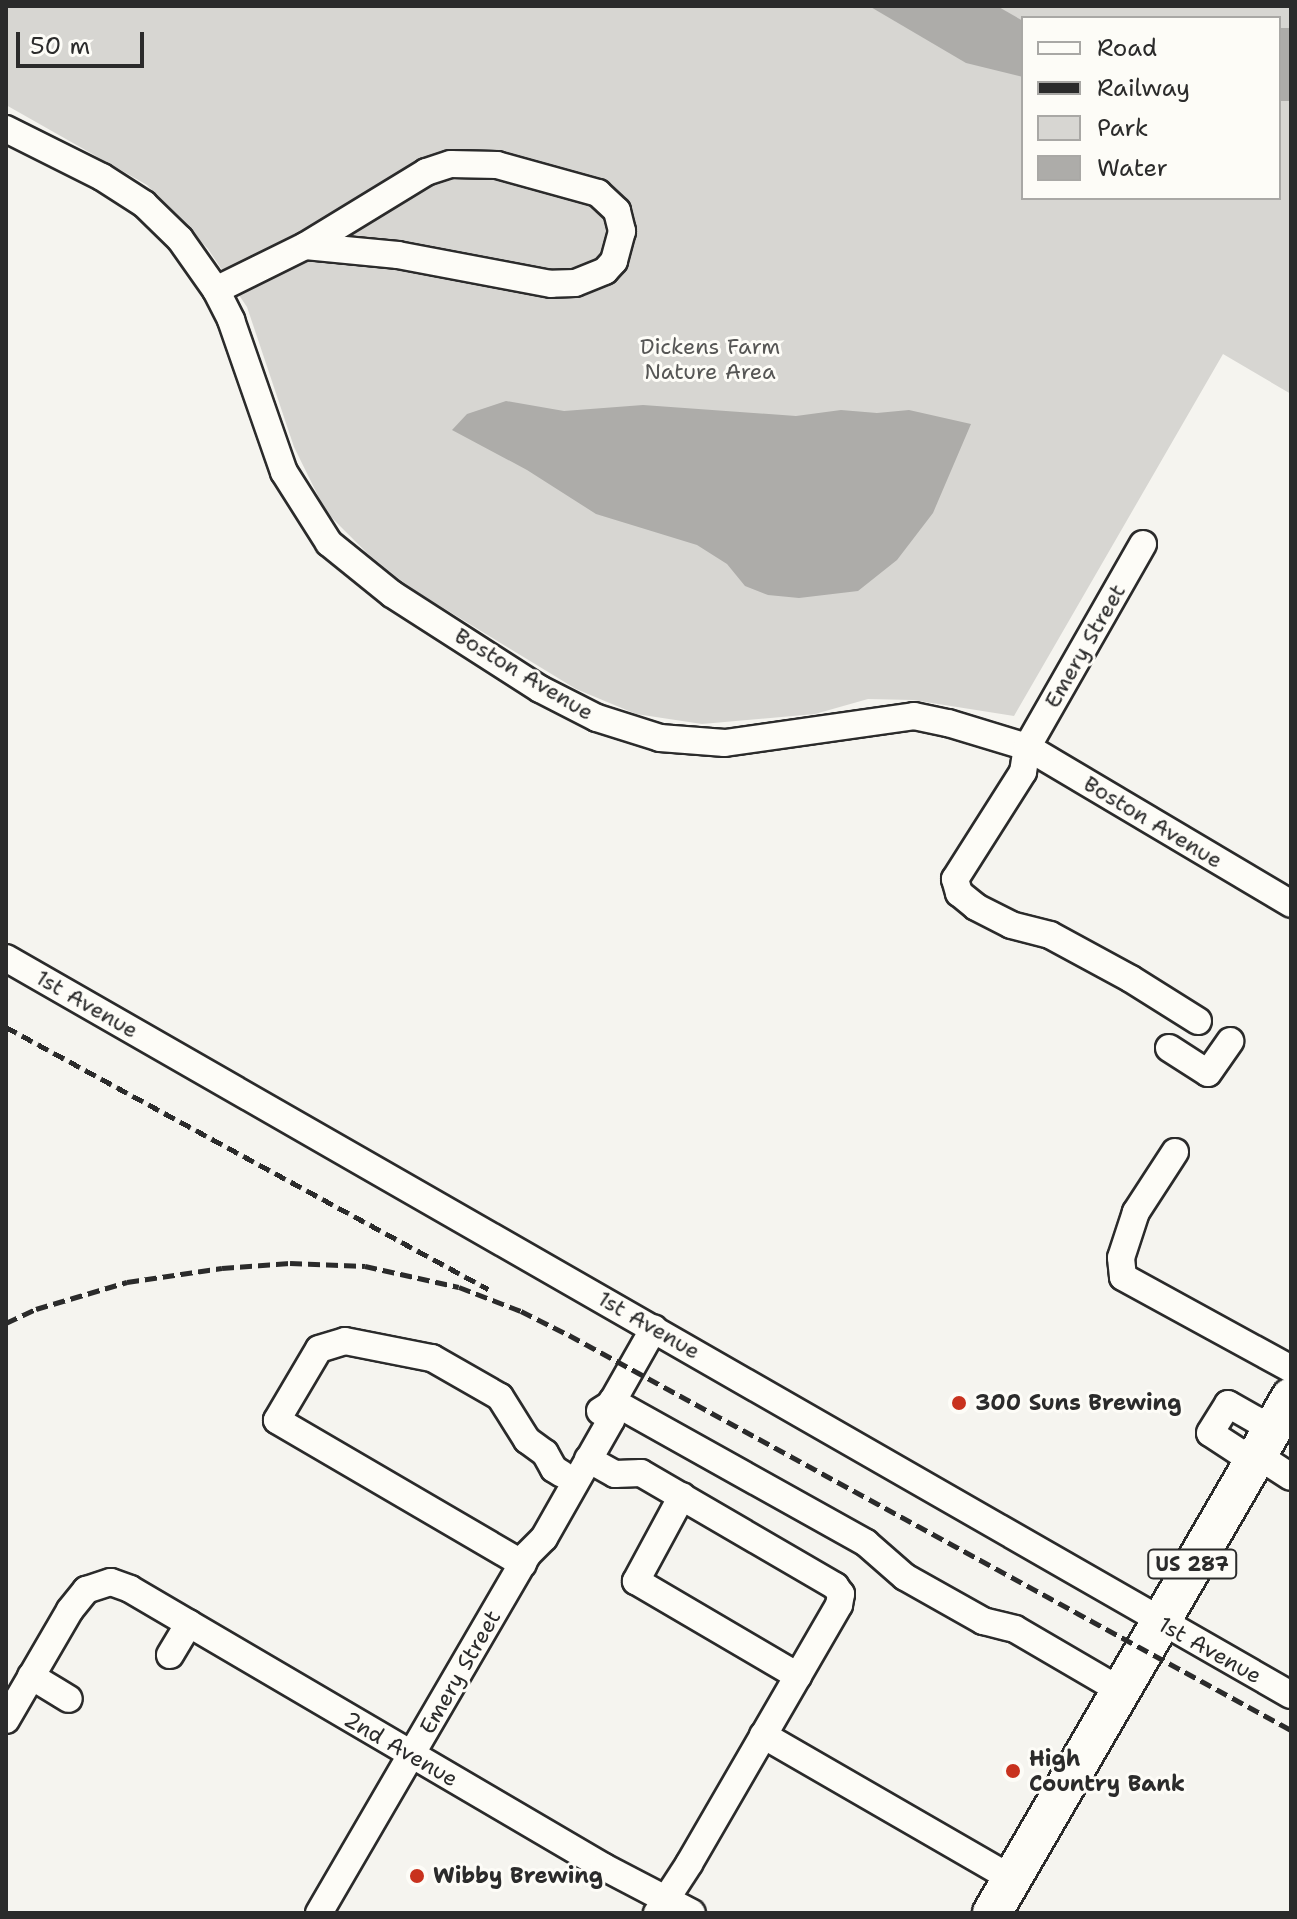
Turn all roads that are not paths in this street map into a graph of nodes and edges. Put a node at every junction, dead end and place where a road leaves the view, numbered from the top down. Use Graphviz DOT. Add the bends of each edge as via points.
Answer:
graph roads {
  1 [pos="6,129"];
  2 [pos="367,210"];
  3 [pos="305,246"];
  4 [pos="376,252"];
  5 [pos="216,290"];
  6 [pos="1143,544"];
  7 [pos="1027,747"];
  8 [pos="1291,904"];
  9 [pos="6,958"];
  10 [pos="1198,1021"];
  11 [pos="1230,1041"];
  12 [pos="1169,1048"];
  13 [pos="1175,1152"];
  14 [pos="654,1328"];
  15 [pos="1291,1369"];
  16 [pos="1291,1397"];
  17 [pos="611,1402"];
  18 [pos="1260,1448"];
  19 [pos="588,1459"];
  20 [pos="562,1474"];
  21 [pos="1291,1477"];
  22 [pos="682,1496"];
  23 [pos="525,1560"];
  24 [pos="1159,1622"];
  25 [pos="189,1623"];
  26 [pos="170,1655"];
  27 [pos="31,1676"];
  28 [pos="798,1676"];
  29 [pos="1121,1691"];
  30 [pos="1291,1695"];
  31 [pos="69,1699"];
  32 [pos="6,1720"];
  33 [pos="763,1735"];
  34 [pos="413,1756"];
  35 [pos="1012,1879"];
  36 [pos="661,1906"];
  37 [pos="319,1913"];
  38 [pos="692,1913"];
  39 [pos="992,1913"];
  1 -- 5 [label="street, Boston Avenue" via="144,204 180,239"];
  2 -- 3 [label="street"];
  2 -- 4 [label="street"];
  2 -- 4 [label="street" via="426,172 474,162 598,193 617,211 622,231 614,261 605,271 575,283 551,284"];
  3 -- 4 [label="street"];
  3 -- 5 [label="street"];
  5 -- 7 [label="street, Boston Avenue" via="284,472 329,543 392,594 540,689 597,718 660,738 725,743 914,716"];
  6 -- 7 [label="street, Emery Street"];
  7 -- 8 [label="street, Boston Avenue"];
  7 -- 10 [label="street, Emery Street" via="1023,772 955,879 959,893 1011,925 1050,935"];
  9 -- 14 [label="street, 1st Avenue"];
  11 -- 12 [label="street" via="1208,1073"];
  13 -- 15 [label="street" via="1136,1212 1121,1258 1123,1277"];
  14 -- 17 [label="street, Emery Street"];
  14 -- 24 [label="street, 1st Avenue"];
  16 -- 18 [label="highway, US 287"];
  17 -- 19 [label="street, Emery Street" via="611,1420"];
  17 -- 20 [label="street, Emery Street" via="597,1412"];
  17 -- 29 [label="street" via="866,1543 905,1577 983,1621 1015,1629"];
  18 -- 21 [label="street"];
  18 -- 24 [label="highway, US 287"];
  19 -- 22 [label="street" via="615,1474 641,1473"];
  19 -- 23 [label="street, Emery Street" via="544,1538"];
  20 -- 23 [label="street, Emery Street" via="531,1530"];
  20 -- 23 [label="street" via="527,1440 500,1397 432,1358 345,1341 319,1349 277,1420"];
  22 -- 28 [label="street" via="841,1594"];
  22 -- 28 [label="street" via="636,1581"];
  23 -- 34 [label="street, Emery Street"];
  24 -- 29 [label="highway, US 287"];
  24 -- 30 [label="street, 1st Avenue"];
  25 -- 26 [label="street"];
  25 -- 27 [label="street, 2nd Avenue" via="111,1582 86,1590"];
  25 -- 34 [label="street, 2nd Avenue"];
  27 -- 31 [label="street"];
  27 -- 32 [label="street"];
  28 -- 33 [label="street"];
  29 -- 35 [label="highway, US 287"];
  33 -- 35 [label="street"];
  33 -- 36 [label="street"];
  34 -- 36 [label="street, 2nd Avenue"];
  34 -- 37 [label="street, Emery Street"];
  35 -- 39 [label="highway, US 287"];
  36 -- 38 [label="street, 2nd Avenue"];
}
